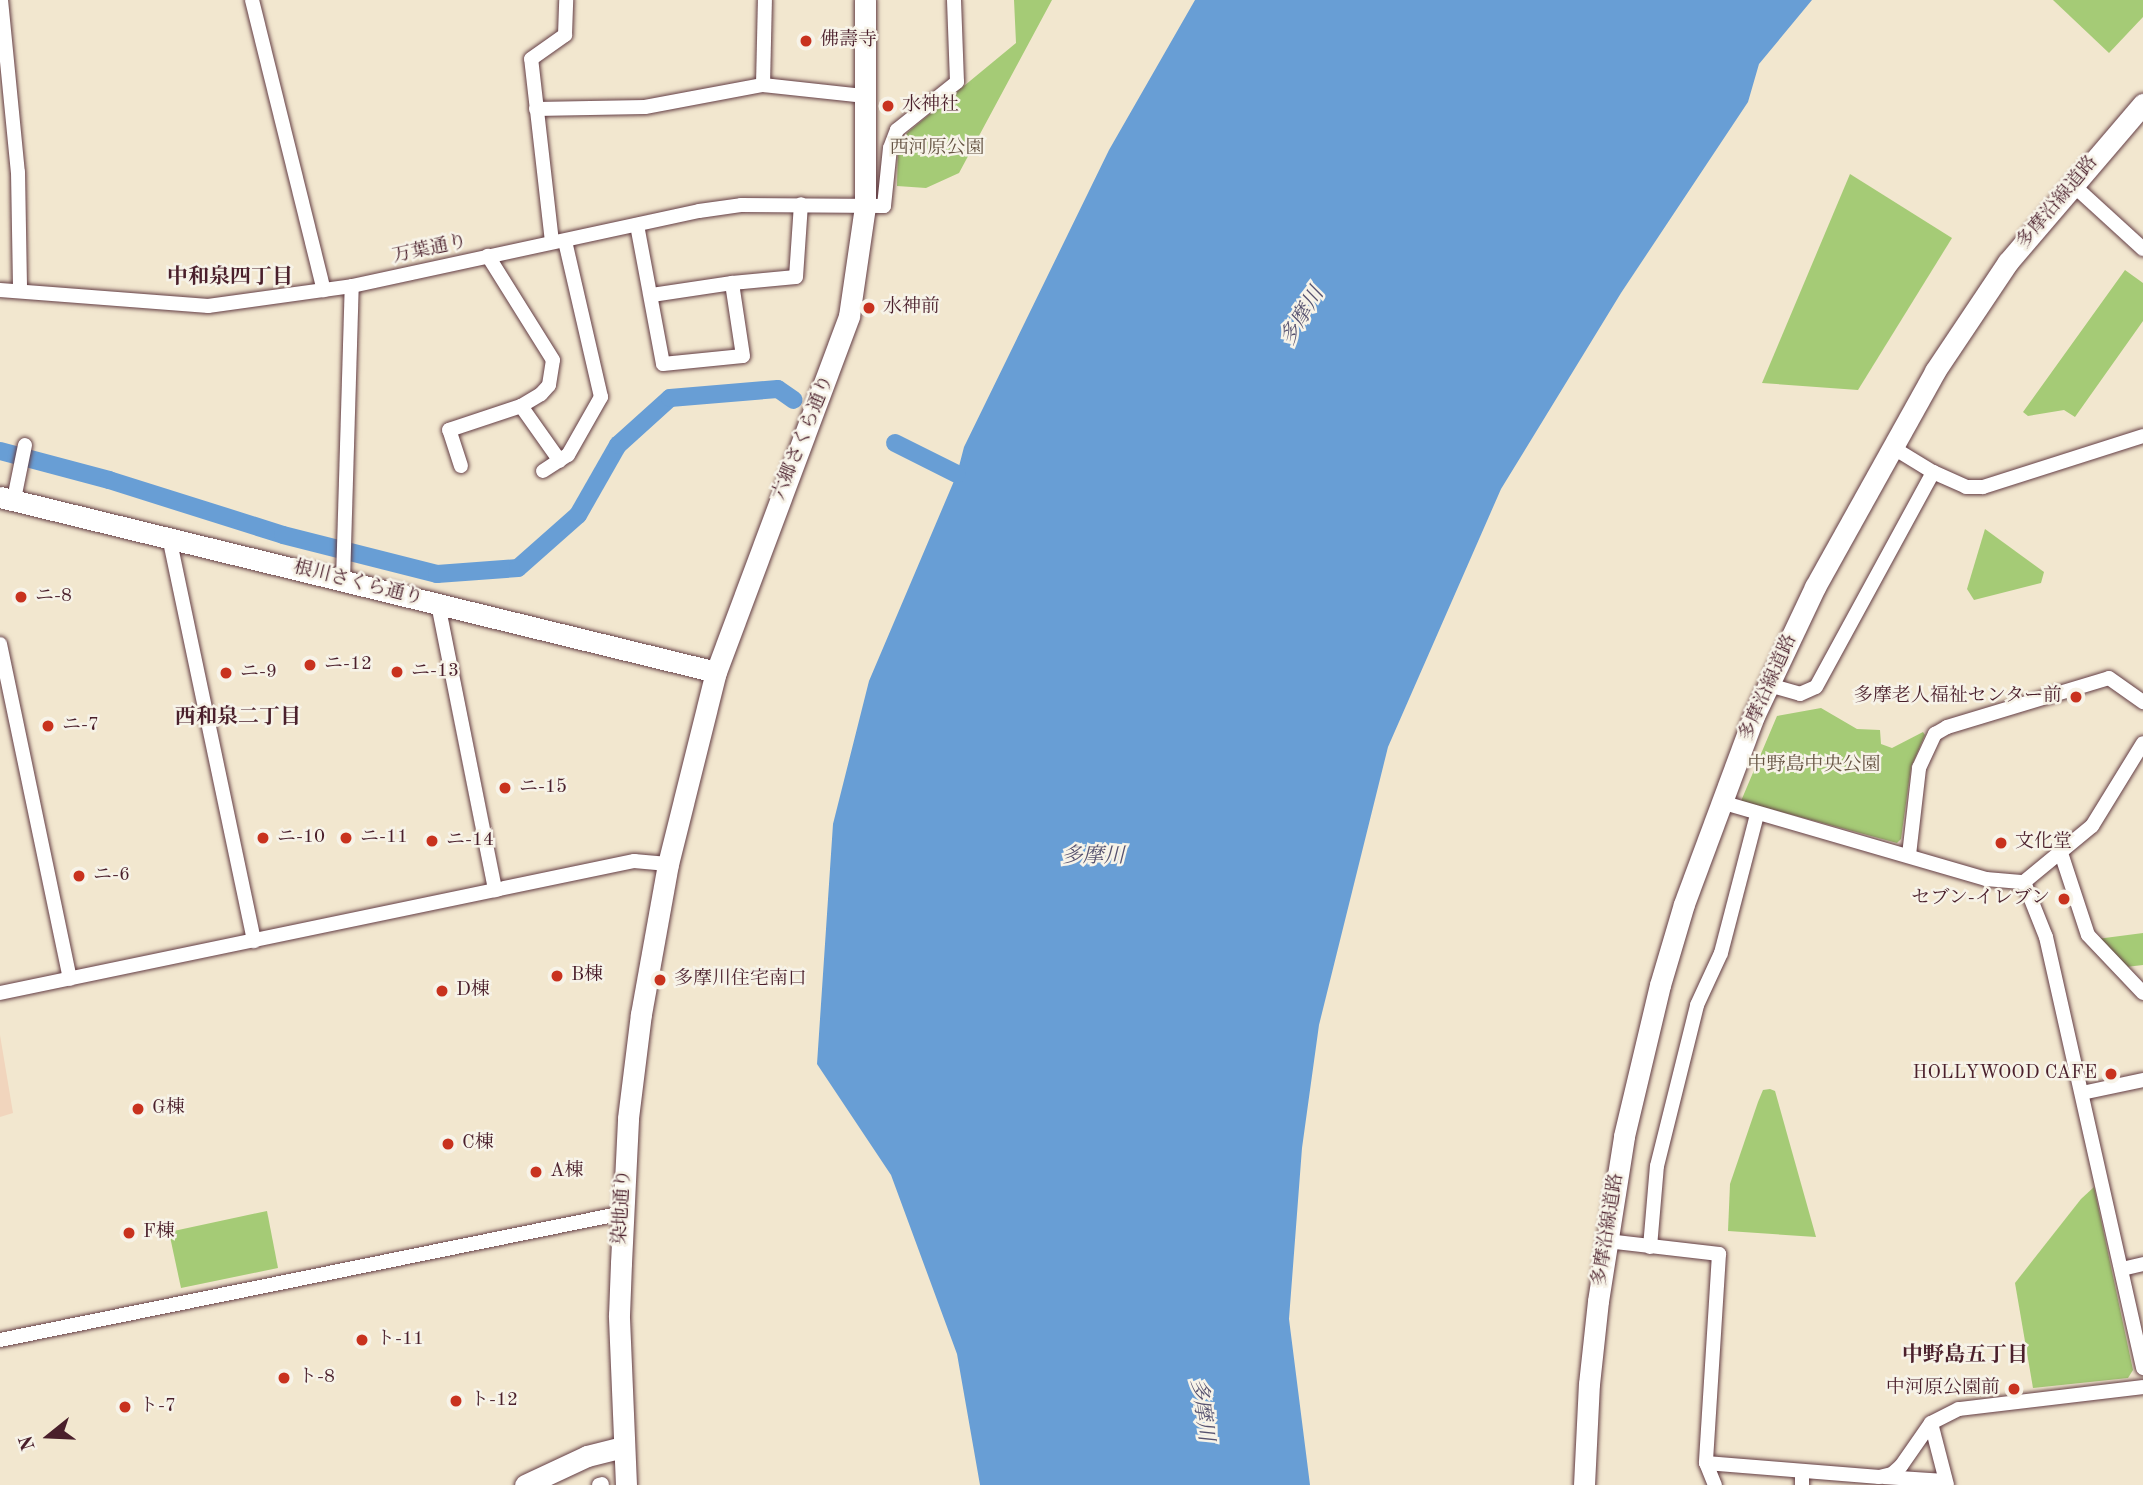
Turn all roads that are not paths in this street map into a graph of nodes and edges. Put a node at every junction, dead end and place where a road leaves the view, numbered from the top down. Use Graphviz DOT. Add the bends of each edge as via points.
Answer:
graph roads {
  1 [pos="1,0"];
  2 [pos="252,0"];
  3 [pos="566,0"];
  4 [pos="765,0"];
  5 [pos="865,0"];
  6 [pos="954,0"];
  7 [pos="763,85"];
  8 [pos="865,96"];
  9 [pos="2143,104"];
  10 [pos="536,109"];
  11 [pos="2073,185"];
  12 [pos="802,204"];
  13 [pos="865,206"];
  14 [pos="637,225"];
  15 [pos="558,241"];
  16 [pos="2143,249"];
  17 [pos="488,256"];
  18 [pos="732,283"];
  19 [pos="352,286"];
  20 [pos="0,290"];
  21 [pos="324,290"];
  22 [pos="20,291"];
  23 [pos="652,295"];
  24 [pos="521,406"];
  25 [pos="2143,436"];
  26 [pos="25,445"];
  27 [pos="1892,447"];
  28 [pos="560,461"];
  29 [pos="461,466"];
  30 [pos="544,471"];
  31 [pos="1933,472"];
  32 [pos="7,498"];
  33 [pos="169,537"];
  34 [pos="344,572"];
  35 [pos="438,604"];
  36 [pos="0,643"];
  37 [pos="716,672"];
  38 [pos="1769,685"];
  39 [pos="2143,702"];
  40 [pos="2143,743"];
  41 [pos="1721,802"];
  42 [pos="1757,814"];
  43 [pos="2061,853"];
  44 [pos="1909,855"];
  45 [pos="668,864"];
  46 [pos="2024,882"];
  47 [pos="495,890"];
  48 [pos="254,941"];
  49 [pos="70,979"];
  50 [pos="0,993"];
  51 [pos="2143,993"];
  52 [pos="2143,1080"];
  53 [pos="2082,1093"];
  54 [pos="623,1213"];
  55 [pos="1607,1241"];
  56 [pos="1650,1247"];
  57 [pos="2143,1264"];
  58 [pos="2122,1269"];
  59 [pos="0,1340"];
  60 [pos="2143,1368"];
  61 [pos="2143,1387"];
  62 [pos="1931,1423"];
  63 [pos="623,1447"];
  64 [pos="1706,1463"];
  65 [pos="1879,1477"];
  66 [pos="1802,1478"];
  67 [pos="1946,1483"];
  68 [pos="525,1485"];
  69 [pos="626,1485"];
  70 [pos="1584,1485"];
  71 [pos="1714,1485"];
  1 -- 22 [label="street" via="18,172"];
  2 -- 21 [label="street"];
  3 -- 10 [label="street" via="565,35 531,59"];
  4 -- 7 [label="street"];
  5 -- 8 [label="street, 六郷さくら通り"];
  6 -- 13 [label="street" via="957,82 897,130 890,148 884,206"];
  7 -- 8 [label="street"];
  7 -- 10 [label="street" via="645,107"];
  8 -- 13 [label="street, 六郷さくら通り"];
  9 -- 11 [label="street, 多摩沿線道路"];
  10 -- 15 [label="street"];
  11 -- 16 [label="street"];
  11 -- 27 [label="street, 多摩沿線道路" via="2008,262 1935,371"];
  12 -- 13 [label="street, 万葉通り"];
  12 -- 14 [label="street, 万葉通り" via="741,205"];
  12 -- 18 [label="street" via="796,277"];
  13 -- 37 [label="street, 六郷さくら通り" via="849,316"];
  14 -- 15 [label="street, 万葉通り"];
  14 -- 23 [label="street"];
  15 -- 17 [label="street, 万葉通り"];
  15 -- 28 [label="street" via="601,397"];
  17 -- 19 [label="street, 万葉通り"];
  17 -- 24 [label="street" via="553,360 549,385"];
  18 -- 23 [label="street"];
  18 -- 23 [label="street" via="743,356 663,364"];
  19 -- 21 [label="street, 万葉通り"];
  19 -- 34 [label="street"];
  20 -- 22 [label="street, 万葉通り"];
  21 -- 22 [label="street, 万葉通り" via="208,306"];
  24 -- 28 [label="street"];
  24 -- 29 [label="street" via="449,430"];
  25 -- 31 [label="street" via="1983,487 1966,487"];
  26 -- 32 [label="street" via="22,465"];
  27 -- 31 [label="street"];
  27 -- 38 [label="street, 多摩沿線道路" via="1815,587"];
  28 -- 30 [label="street"];
  31 -- 38 [label="street" via="1816,687 1800,694"];
  32 -- 33 [label="street, 根川さくら通り"];
  33 -- 34 [label="street, 根川さくら通り"];
  33 -- 48 [label="street"];
  34 -- 35 [label="street, 根川さくら通り"];
  35 -- 37 [label="street, 根川さくら通り"];
  35 -- 47 [label="street"];
  36 -- 49 [label="street"];
  37 -- 45 [label="street, 六郷さくら通り"];
  38 -- 41 [label="street, 多摩沿線道路"];
  39 -- 44 [label="street" via="2109,678 1935,734 1919,768"];
  40 -- 43 [label="street" via="2092,825"];
  41 -- 42 [label="street"];
  41 -- 55 [label="street, 多摩沿線道路" via="1660,985 1624,1136"];
  42 -- 44 [label="street"];
  42 -- 56 [label="street" via="1721,953 1697,1005 1657,1166"];
  43 -- 46 [label="street"];
  43 -- 51 [label="street" via="2088,935"];
  44 -- 46 [label="street" via="1986,879"];
  45 -- 47 [label="street" via="634,861"];
  45 -- 54 [label="street, 染地通り" via="641,1014 628,1118"];
  46 -- 53 [label="street" via="2046,937"];
  47 -- 48 [label="street"];
  48 -- 49 [label="street"];
  49 -- 50 [label="street"];
  52 -- 53 [label="street"];
  53 -- 58 [label="street"];
  54 -- 59 [label="street"];
  54 -- 63 [label="street, 染地通り" via="619,1315"];
  55 -- 56 [label="street"];
  55 -- 70 [label="street, 多摩沿線道路" via="1589,1384"];
  56 -- 64 [label="street" via="1720,1254"];
  57 -- 58 [label="street"];
  58 -- 60 [label="street"];
  61 -- 62 [label="street" via="1986,1404 1959,1409"];
  62 -- 65 [label="street" via="1901,1466"];
  62 -- 67 [label="street"];
  63 -- 68 [label="street" via="587,1456"];
  63 -- 69 [label="street, 染地通り"];
  64 -- 66 [label="street"];
  64 -- 71 [label="street"];
  65 -- 66 [label="street"];
  65 -- 67 [label="street"];
}
